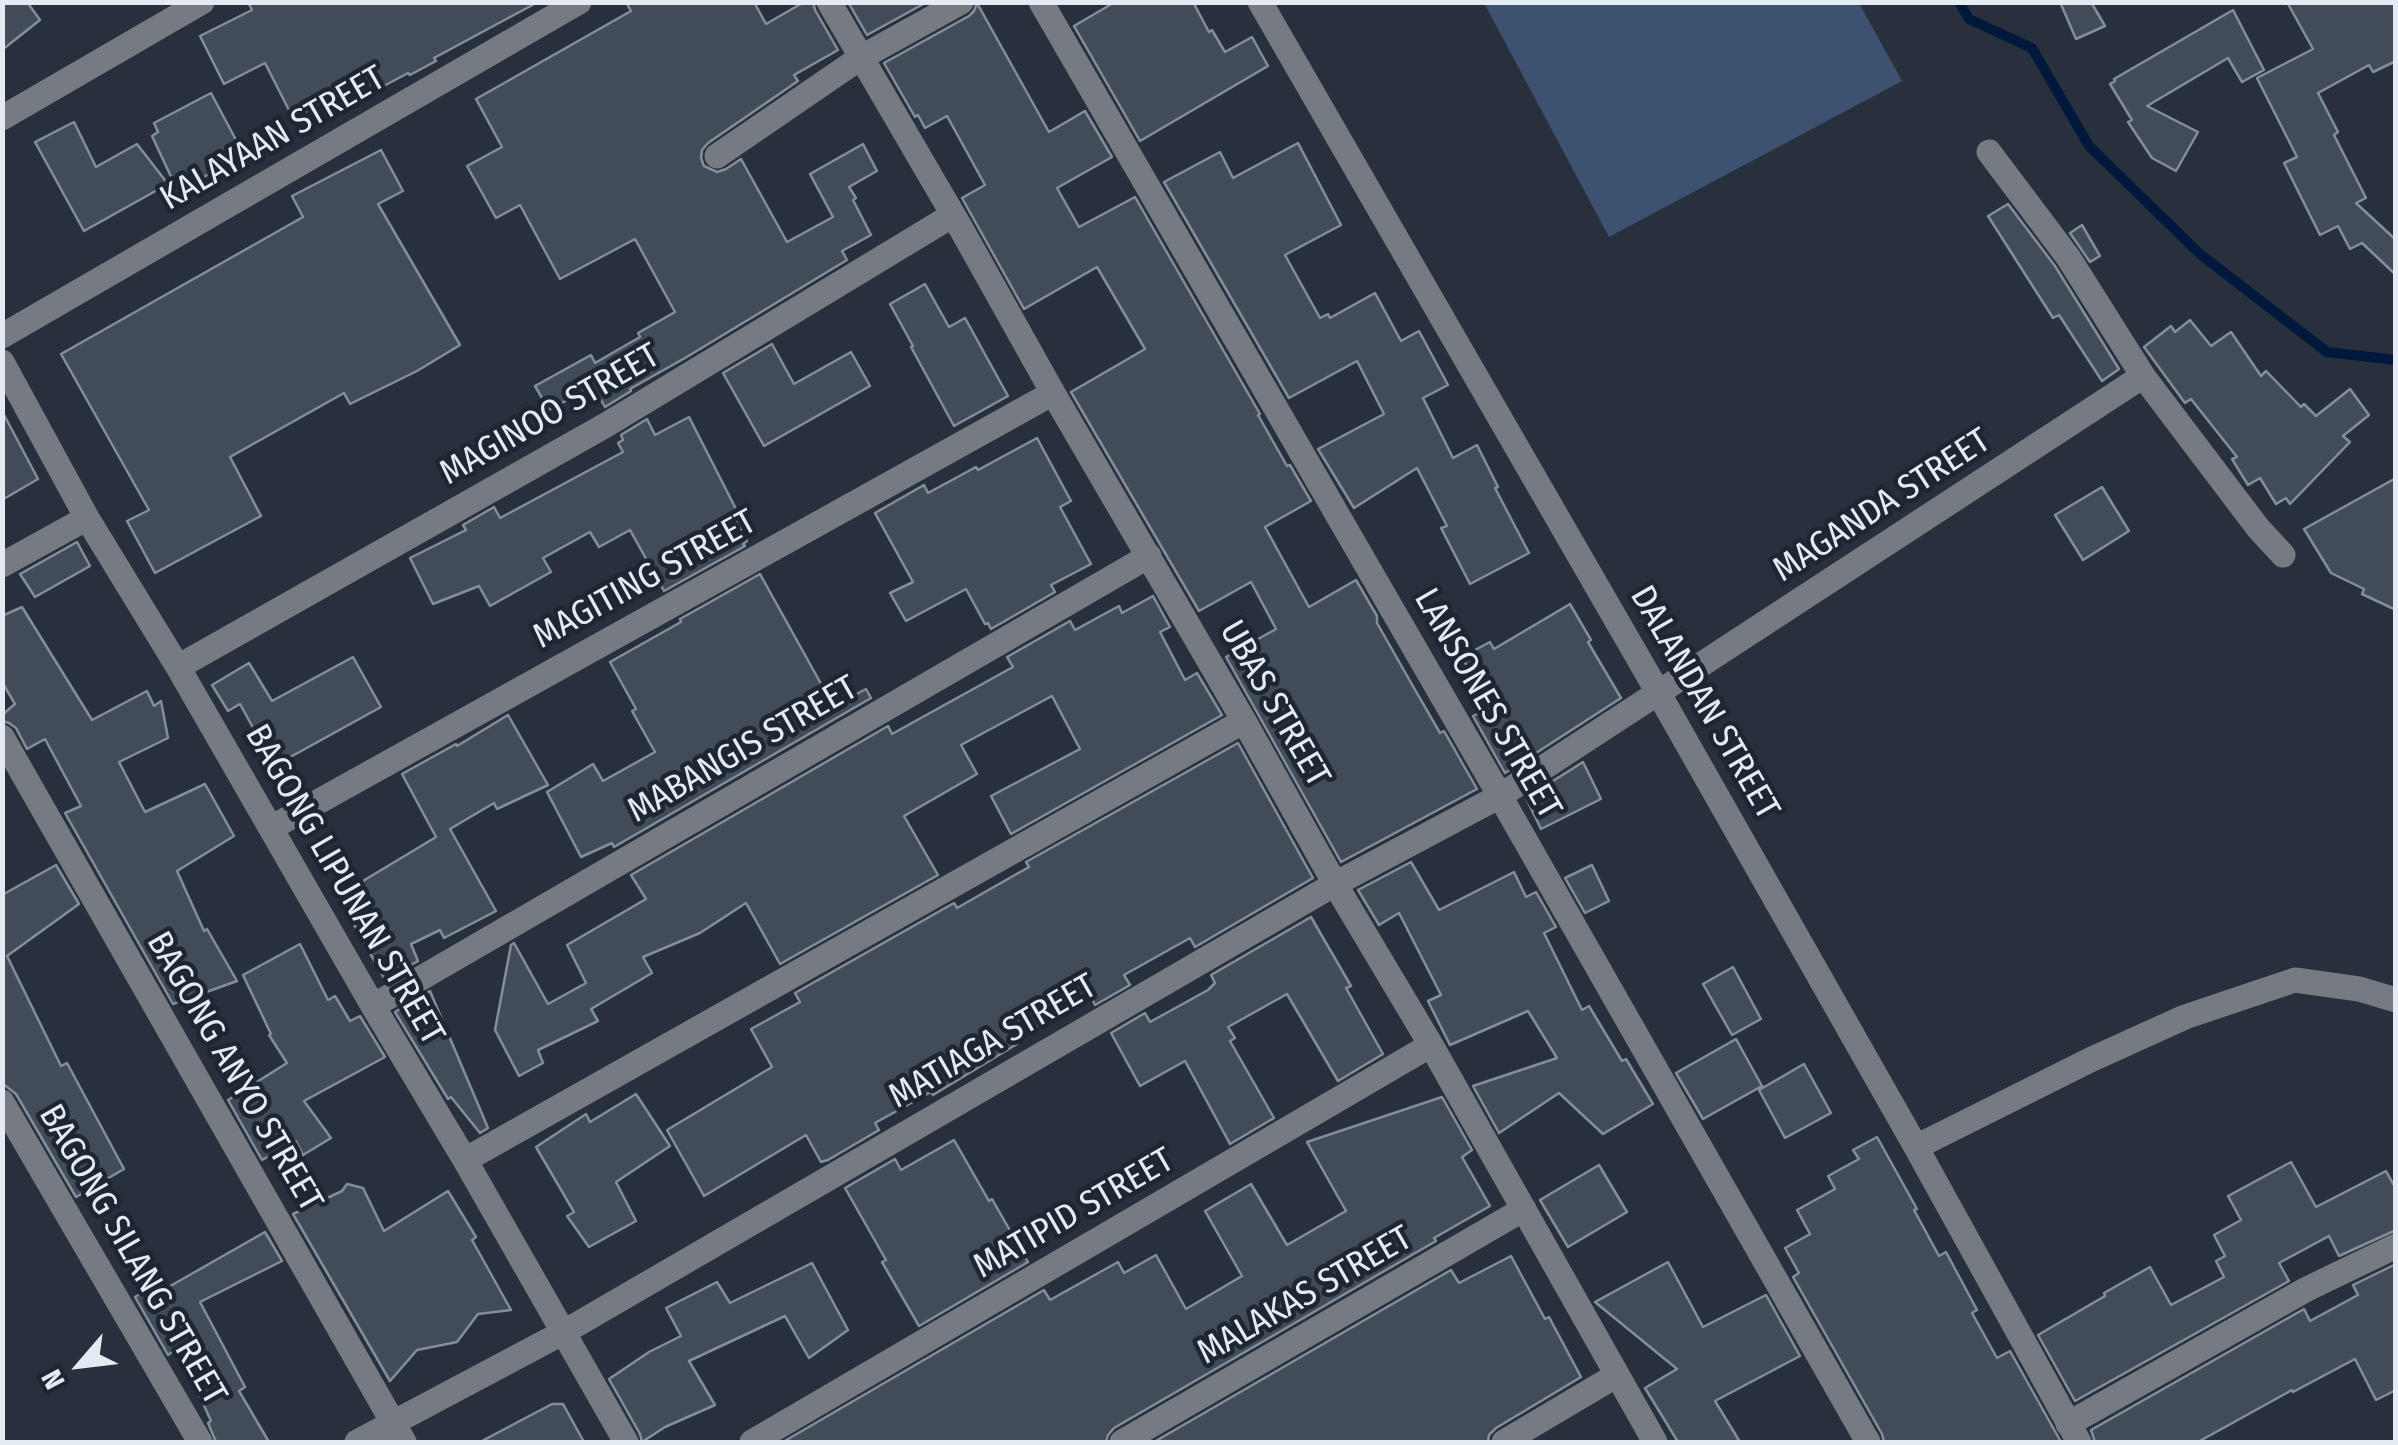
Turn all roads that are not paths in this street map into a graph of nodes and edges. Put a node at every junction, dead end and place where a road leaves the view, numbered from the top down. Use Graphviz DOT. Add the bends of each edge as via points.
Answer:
graph roads {
  1 [pos="202,2"];
  2 [pos="578,2"];
  3 [pos="828,2"];
  4 [pos="962,2"];
  5 [pos="1041,2"];
  6 [pos="1260,2"];
  7 [pos="860,58"];
  8 [pos="2,118"];
  9 [pos="1989,152"];
  10 [pos="717,156"];
  11 [pos="954,215"];
  12 [pos="2,336"];
  13 [pos="2,362"];
  14 [pos="2143,376"];
  15 [pos="1052,393"];
  16 [pos="87,518"];
  17 [pos="2283,555"];
  18 [pos="1149,556"];
  19 [pos="2,565"];
  20 [pos="178,668"];
  21 [pos="1658,694"];
  22 [pos="1244,721"];
  23 [pos="2,737"];
  24 [pos="1500,796"];
  25 [pos="270,828"];
  26 [pos="1335,884"];
  27 [pos="2396,1000"];
  28 [pos="373,1006"];
  29 [pos="1431,1045"];
  30 [pos="2,1102"];
  31 [pos="1916,1147"];
  32 [pos="465,1160"];
  33 [pos="1524,1209"];
  34 [pos="2396,1246"];
  35 [pos="564,1332"];
  36 [pos="1617,1376"];
  37 [pos="398,1433"];
  38 [pos="2074,1433"];
  39 [pos="200,1442"];
  40 [pos="358,1442"];
  41 [pos="626,1442"];
  42 [pos="752,1442"];
  43 [pos="1122,1442"];
  44 [pos="1504,1442"];
  45 [pos="1655,1442"];
  46 [pos="1868,1442"];
  1 -- 8 [label="street"];
  2 -- 12 [label="street, KALAYAAN STREET"];
  3 -- 7 [label="street, UBAS STREET"];
  4 -- 7 [label="street"];
  5 -- 24 [label="street, LANSONES STREET"];
  6 -- 21 [label="street, DALANDAN STREET"];
  7 -- 10 [label="street"];
  7 -- 11 [label="street, UBAS STREET"];
  9 -- 14 [label="street" via="2068,257"];
  11 -- 15 [label="street, UBAS STREET"];
  11 -- 20 [label="street, MAGINOO STREET" via="606,425"];
  13 -- 16 [label="street, BAGONG LIPUNAN STREET"];
  14 -- 17 [label="street"];
  14 -- 21 [label="street, MAGANDA STREET"];
  15 -- 18 [label="street, UBAS STREET"];
  15 -- 25 [label="street, MAGITING STREET"];
  16 -- 19 [label="street"];
  16 -- 20 [label="street, BAGONG LIPUNAN STREET"];
  18 -- 22 [label="street, UBAS STREET"];
  18 -- 28 [label="street, MABANGIS STREET"];
  20 -- 25 [label="street, BAGONG LIPUNAN STREET"];
  21 -- 24 [label="street, MATIAGA STREET"];
  21 -- 31 [label="street, DALANDAN STREET"];
  22 -- 26 [label="street, UBAS STREET"];
  22 -- 32 [label="street"];
  23 -- 37 [label="street, BAGONG ANYO STREET"];
  24 -- 26 [label="street, MATIAGA STREET"];
  24 -- 46 [label="street, LANSONES STREET"];
  25 -- 28 [label="street, BAGONG LIPUNAN STREET"];
  26 -- 29 [label="street, UBAS STREET"];
  26 -- 35 [label="street, MATIAGA STREET"];
  27 -- 31 [label="street" via="2294,980 2185,1017"];
  28 -- 32 [label="street, BAGONG LIPUNAN STREET"];
  29 -- 33 [label="street, UBAS STREET"];
  29 -- 42 [label="street, MATIPID STREET"];
  30 -- 39 [label="street, BAGONG SILANG STREET"];
  31 -- 38 [label="street, DALANDAN STREET"];
  32 -- 35 [label="street, BAGONG LIPUNAN STREET"];
  33 -- 36 [label="street, UBAS STREET"];
  33 -- 43 [label="street, MALAKAS STREET"];
  34 -- 38 [label="street" via="2308,1288"];
  35 -- 37 [label="street, MATIAGA STREET"];
  35 -- 41 [label="street, BAGONG LIPUNAN STREET"];
  36 -- 44 [label="street"];
  36 -- 45 [label="street, UBAS STREET"];
  37 -- 40 [label="street, MATIAGA STREET"];
}
